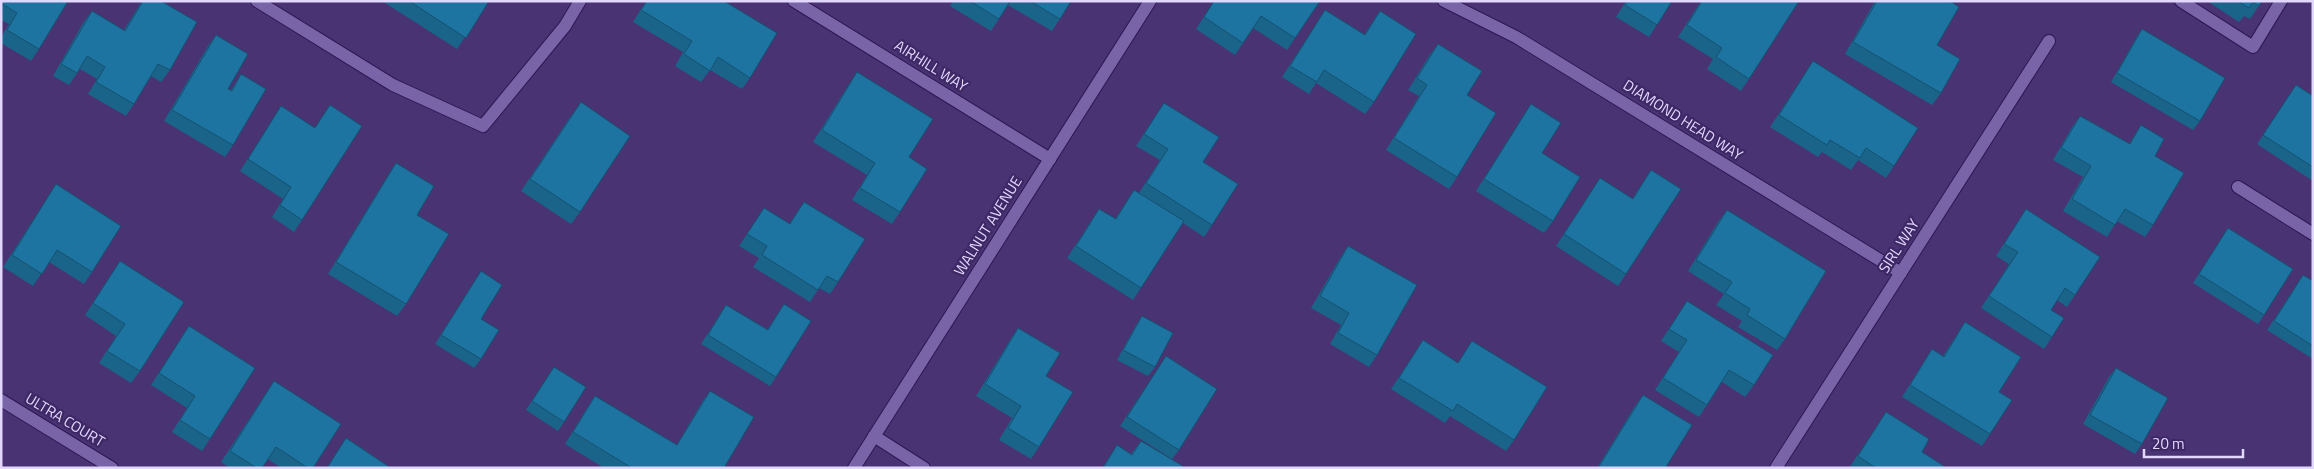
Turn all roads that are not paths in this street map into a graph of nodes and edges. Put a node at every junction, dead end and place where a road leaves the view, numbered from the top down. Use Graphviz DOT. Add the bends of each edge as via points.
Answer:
graph roads {
  1 [pos="257,1"];
  2 [pos="580,1"];
  3 [pos="794,1"];
  4 [pos="1150,1"];
  5 [pos="1444,1"];
  6 [pos="2180,1"];
  7 [pos="2281,1"];
  8 [pos="2049,41"];
  9 [pos="1050,159"];
  10 [pos="2238,187"];
  11 [pos="2313,234"];
  12 [pos="1901,273"];
  13 [pos="1,400"];
  14 [pos="874,436"];
  15 [pos="112,468"];
  16 [pos="854,468"];
  17 [pos="924,468"];
  18 [pos="1776,468"];
  1 -- 2 [label="street" via="393,85 483,126 564,26"];
  3 -- 9 [label="street, AIRHILL WAY"];
  4 -- 9 [label="street, WALNUT AVENUE"];
  5 -- 12 [label="street, DIAMOND HEAD WAY" via="1516,37"];
  6 -- 7 [label="street" via="2253,47"];
  8 -- 12 [label="street, SIRL WAY"];
  9 -- 14 [label="street, WALNUT AVENUE"];
  10 -- 11 [label="street"];
  12 -- 18 [label="street, SIRL WAY"];
  13 -- 15 [label="street, ULTRA COURT"];
  14 -- 16 [label="street, WALNUT AVENUE"];
  14 -- 17 [label="street"];
}
